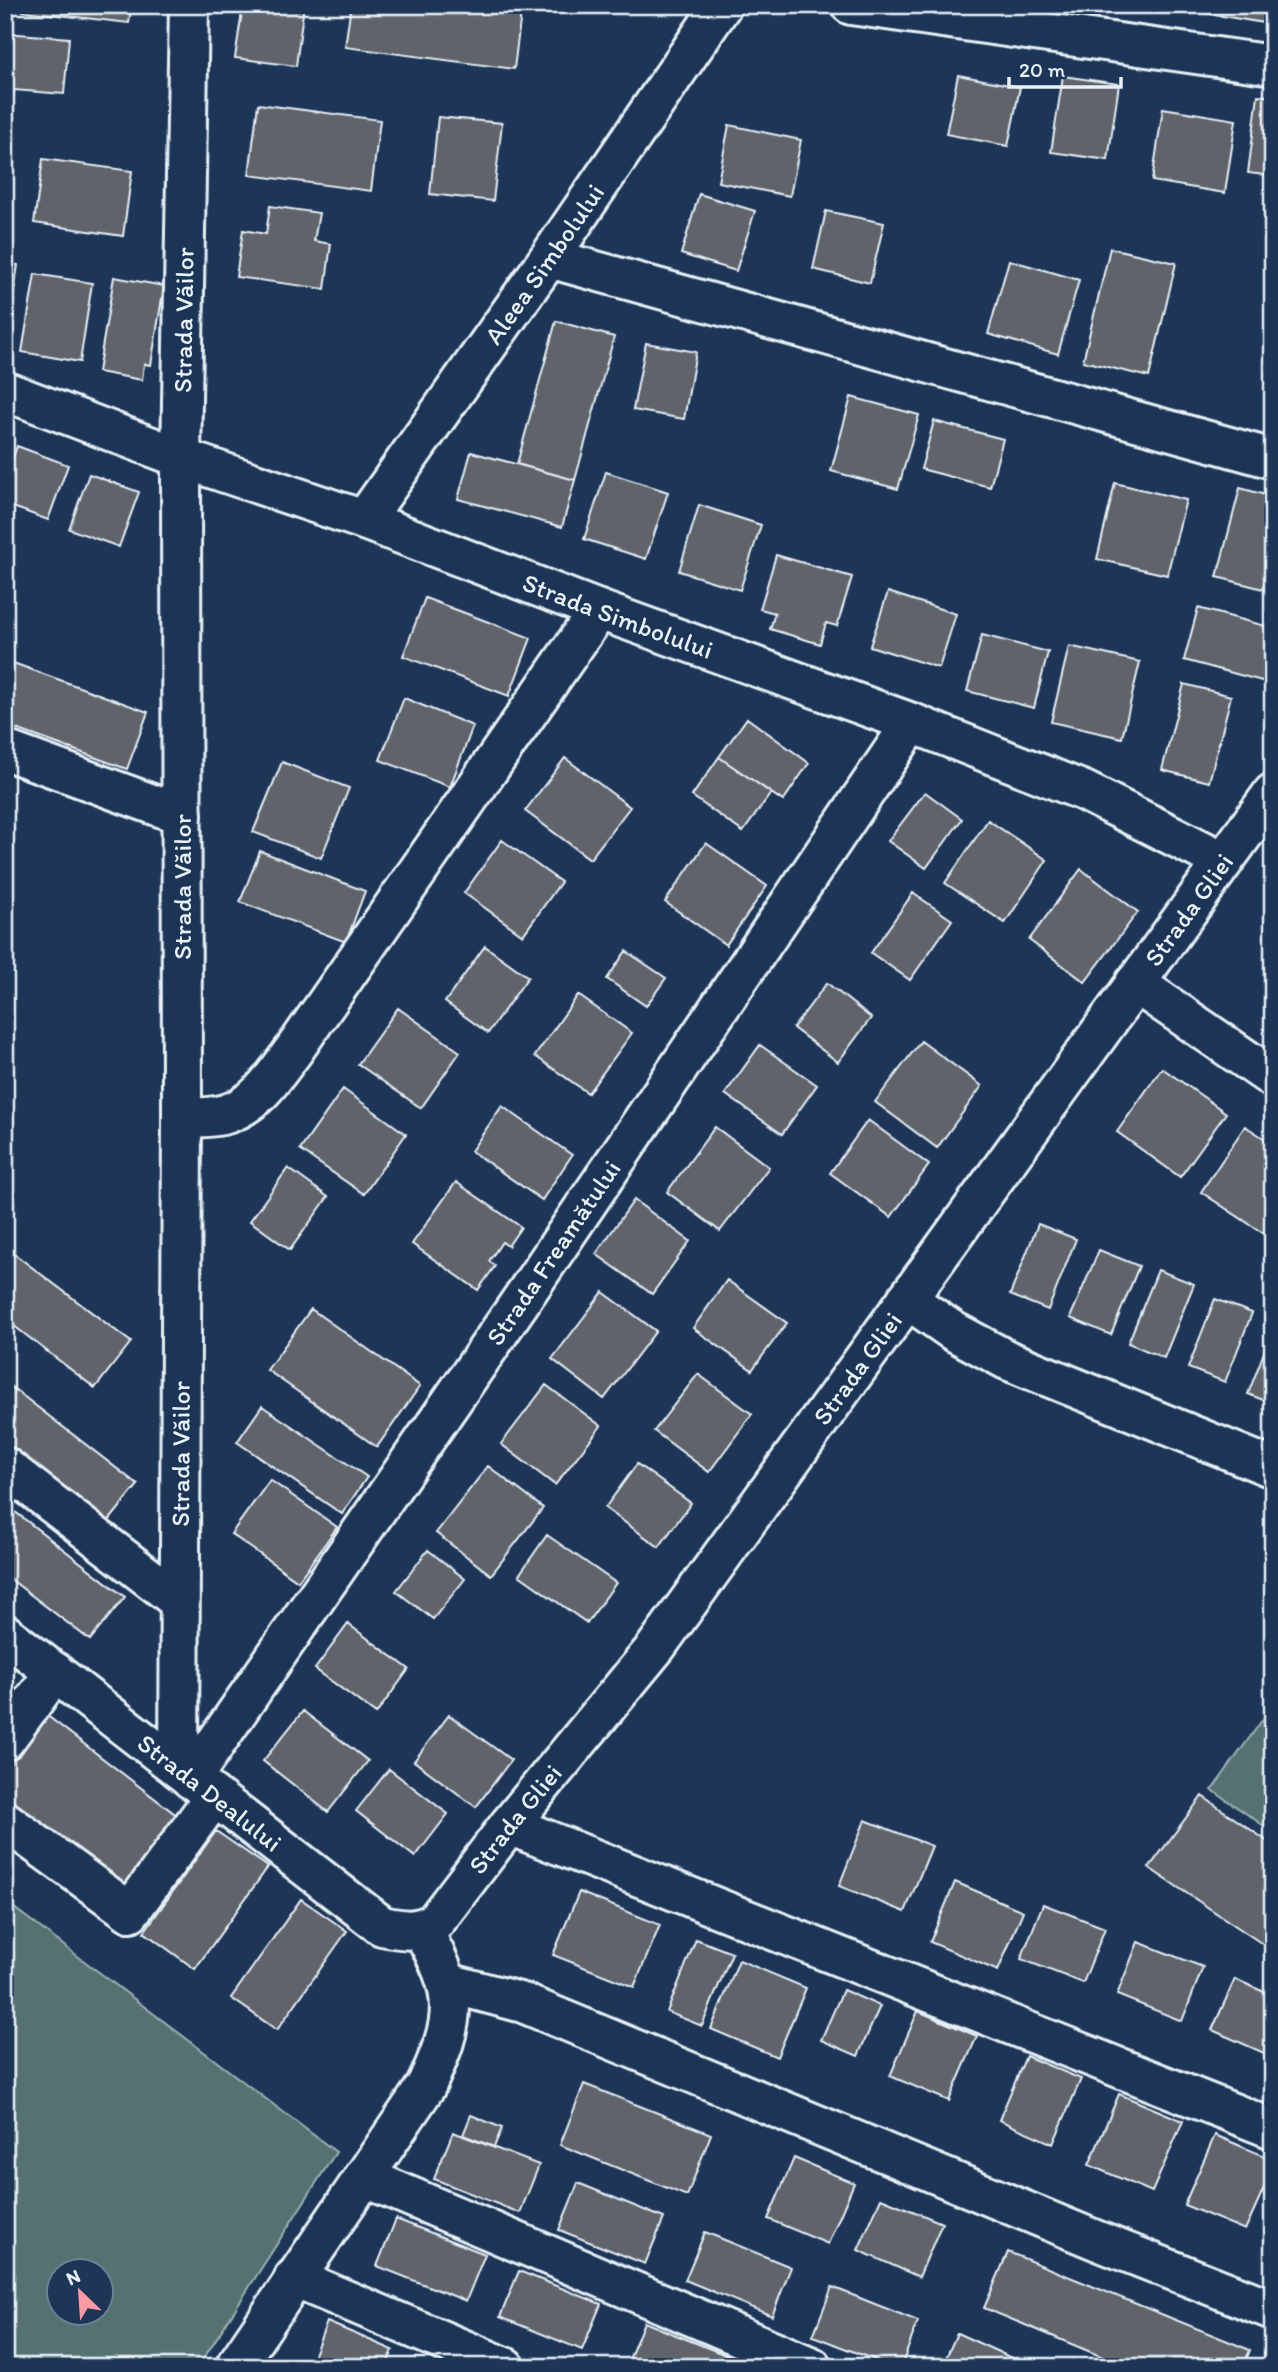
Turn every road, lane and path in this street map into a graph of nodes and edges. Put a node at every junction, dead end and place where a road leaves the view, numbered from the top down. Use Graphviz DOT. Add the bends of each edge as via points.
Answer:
graph roads {
  1 [pos="189,5"];
  2 [pos="722,5"];
  3 [pos="851,5"];
  4 [pos="1273,65"];
  5 [pos="549,258"];
  6 [pos="5,391"];
  7 [pos="181,458"];
  8 [pos="1273,459"];
  9 [pos="364,520"];
  10 [pos="599,610"];
  11 [pos="912,723"];
  12 [pos="5,750"];
  13 [pos="1273,793"];
  14 [pos="181,815"];
  15 [pos="1223,861"];
  16 [pos="1135,983"];
  17 [pos="1273,1078"];
  18 [pos="182,1119"];
  19 [pos="907,1299"];
  20 [pos="5,1467"];
  21 [pos="1273,1468"];
  22 [pos="180,1601"];
  23 [pos="5,1634"];
  24 [pos="55,1672"];
  25 [pos="5,1740"];
  26 [pos="195,1782"];
  27 [pos="5,1821"];
  28 [pos="509,1825"];
  29 [pos="422,1930"];
  30 [pos="448,1983"];
  31 [pos="1273,2129"];
  32 [pos="364,2177"];
  33 [pos="294,2278"];
  34 [pos="1273,2310"];
  35 [pos="234,2367"];
  36 [pos="505,2367"];
  37 [pos="812,2367"];
  1 -- 7 [label="street, Strada Văilor"];
  2 -- 5 [label="street, Aleea Simbolului"];
  3 -- 4 [label="street"];
  5 -- 8 [label="street"];
  5 -- 9 [label="street, Aleea Simbolului"];
  6 -- 7 [label="street, Strada Simbolului"];
  7 -- 9 [label="street, Strada Simbolului"];
  7 -- 14 [label="street, Strada Văilor"];
  9 -- 10 [label="street, Strada Simbolului"];
  10 -- 11 [label="street, Strada Simbolului"];
  10 -- 18 [label="street" via="263,1091 226,1114"];
  11 -- 15 [label="street, Strada Simbolului" via="1084,791"];
  11 -- 26 [label="street, Strada Freamătului"];
  12 -- 14 [label="street"];
  13 -- 15 [label="street, Strada Gliei"];
  14 -- 18 [label="street, Strada Văilor"];
  15 -- 16 [label="street, Strada Gliei"];
  16 -- 17 [label="street"];
  16 -- 19 [label="street, Strada Gliei"];
  18 -- 22 [label="street, Strada Văilor"];
  19 -- 21 [label="street, Strada Gliei" via="1007,1360"];
  19 -- 28 [label="street, Strada Gliei" via="656,1647"];
  20 -- 22 [label="street"];
  22 -- 26 [label="street, Strada Văilor"];
  23 -- 24 [label="street, Strada Dealului"];
  24 -- 25 [label="street"];
  24 -- 26 [label="street, Strada Dealului"];
  26 -- 27 [label="street, Strada Freamătului" via="130,1912"];
  26 -- 29 [label="street, Strada Dealului" via="382,1926"];
  28 -- 29 [label="street, Strada Gliei" via="435,1922"];
  28 -- 31 [label="street"];
  29 -- 30 [label="street"];
  30 -- 32 [label="street" via="451,2010 446,2042 426,2086"];
  30 -- 34 [label="street" via="523,2003"];
  32 -- 33 [label="street"];
  32 -- 37 [label="street"];
  33 -- 35 [label="street"];
  33 -- 36 [label="street"];
}
